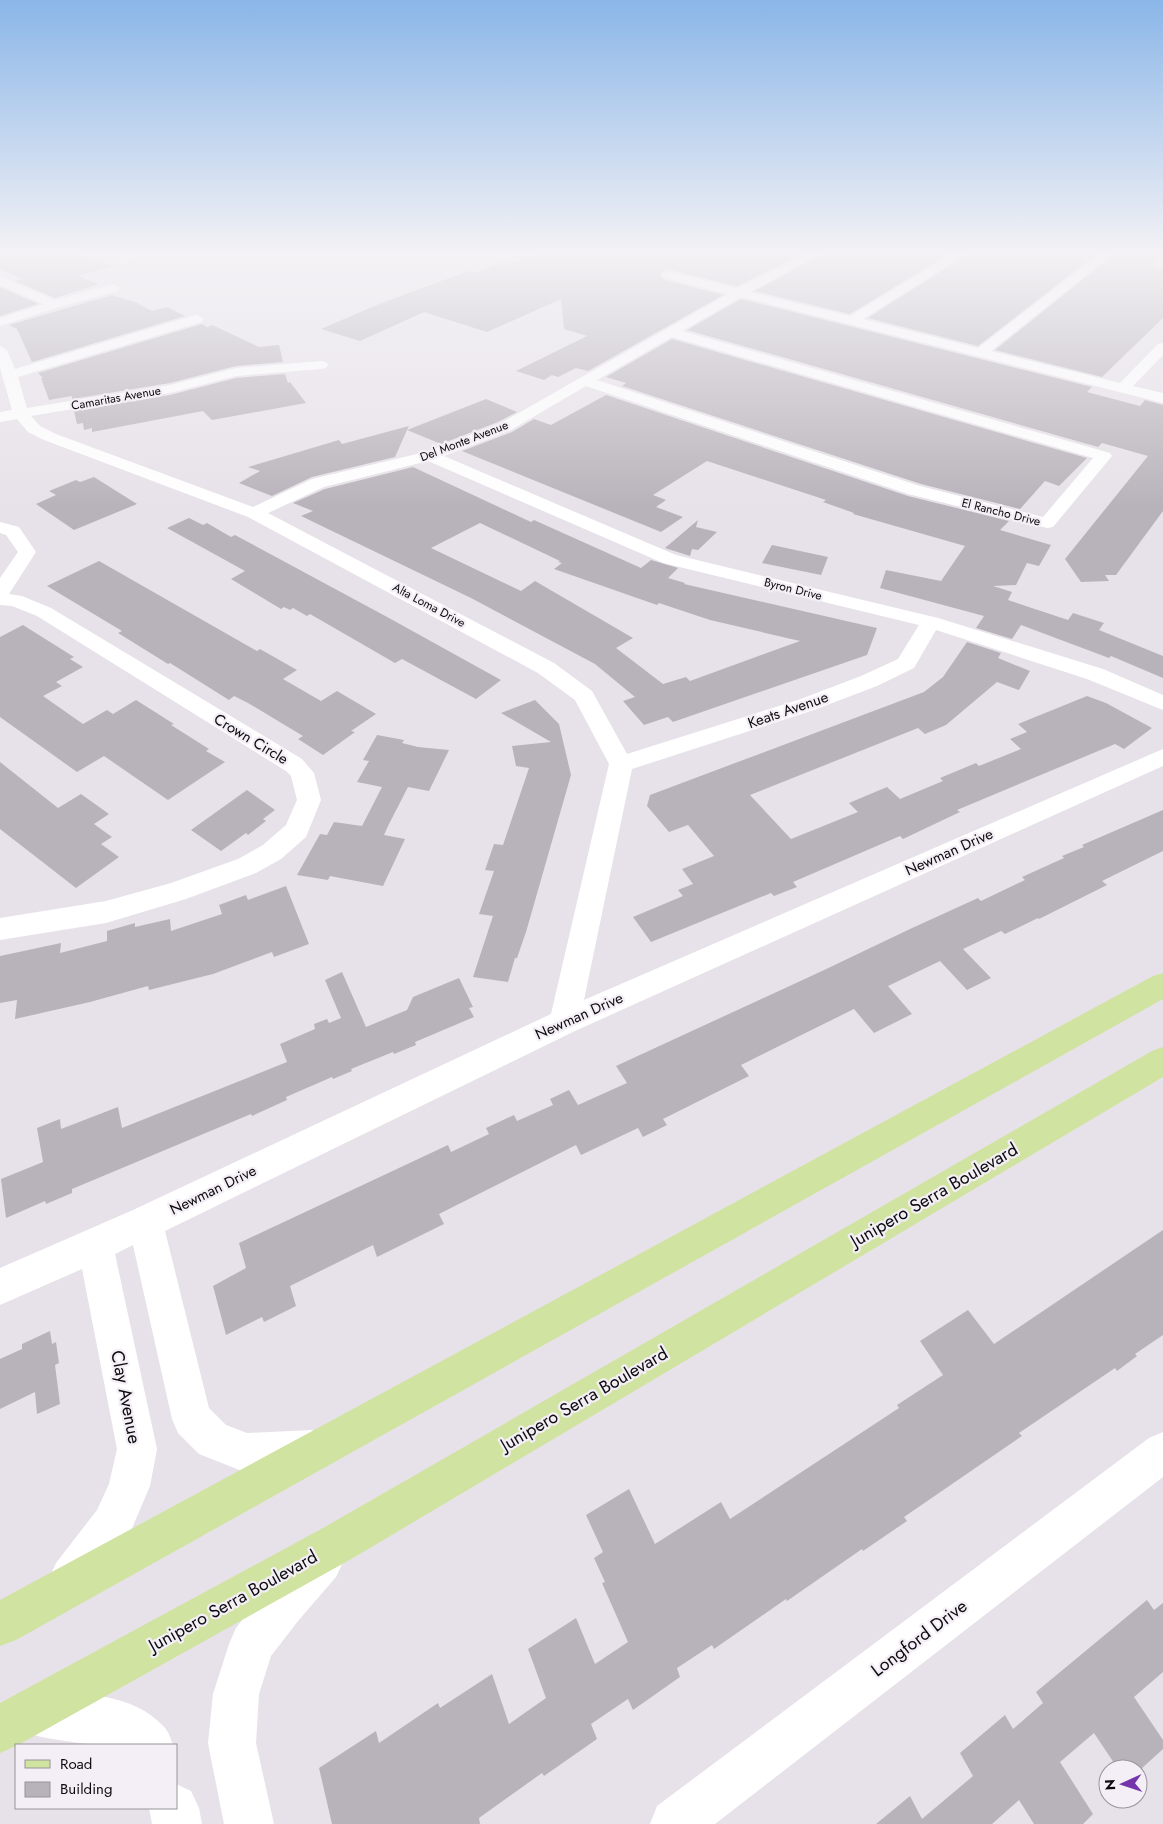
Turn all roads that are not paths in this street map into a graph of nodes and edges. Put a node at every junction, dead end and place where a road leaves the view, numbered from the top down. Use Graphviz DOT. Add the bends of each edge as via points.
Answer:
graph roads {
  1 [pos="135,337"];
  2 [pos="661,337"];
  3 [pos="688,337"];
  4 [pos="921,337"];
  5 [pos="1000,337"];
  6 [pos="1163,347"];
  7 [pos="0,350"];
  8 [pos="981,352"];
  9 [pos="321,365"];
  10 [pos="10,374"];
  11 [pos="585,381"];
  12 [pos="1123,388"];
  13 [pos="1163,398"];
  14 [pos="22,414"];
  15 [pos="0,417"];
  16 [pos="430,456"];
  17 [pos="254,513"];
  18 [pos="0,527"];
  19 [pos="0,592"];
  20 [pos="0,599"];
  21 [pos="931,622"];
  22 [pos="1163,703"];
  23 [pos="1163,757"];
  24 [pos="621,764"];
  25 [pos="0,928"];
  26 [pos="1163,985"];
  27 [pos="564,1022"];
  28 [pos="1163,1061"];
  29 [pos="145,1222"];
  30 [pos="95,1245"];
  31 [pos="0,1288"];
  32 [pos="316,1450"];
  33 [pos="1163,1452"];
  34 [pos="338,1543"];
  35 [pos="62,1590"];
  36 [pos="0,1624"];
  37 [pos="15,1720"];
  38 [pos="148,1744"];
  39 [pos="174,1809"];
  40 [pos="176,1824"];
  41 [pos="249,1824"];
  42 [pos="675,1824"];
  1 -- 10 [label="street"];
  2 -- 11 [label="street, Del Monte Avenue"];
  3 -- 11 [label="street, El Rancho Drive" via="1104,456 1047,523 914,490"];
  4 -- 8 [label="street"];
  5 -- 8 [label="street"];
  6 -- 12 [label="street"];
  7 -- 10 [label="street, Alta Loma Drive"];
  8 -- 12 [label="street"];
  9 -- 14 [label="street, Camaritas Avenue" via="236,372 170,389"];
  10 -- 14 [label="street, Alta Loma Drive"];
  11 -- 16 [label="street, Del Monte Avenue" via="505,427"];
  12 -- 13 [label="street"];
  14 -- 15 [label="street, Camaritas Avenue"];
  14 -- 17 [label="street, Alta Loma Drive" via="34,429 50,437"];
  16 -- 17 [label="street, Del Monte Avenue" via="318,483"];
  16 -- 21 [label="street, Byron Drive" via="670,559"];
  17 -- 24 [label="street, Alta Loma Drive" via="546,668 584,696"];
  18 -- 19 [label="street" via="13,531 27,552"];
  20 -- 25 [label="street, Crown Circle" via="15,600 44,612 294,765 302,773 309,800 297,830 272,852 246,866 176,892 106,912"];
  21 -- 22 [label="street, Byron Drive" via="1096,674"];
  21 -- 24 [label="street, Keats Avenue" via="906,663 869,681 806,705"];
  23 -- 27 [label="street, Newman Drive"];
  24 -- 27 [label="street"];
  26 -- 32 [label="main road"];
  27 -- 29 [label="street, Newman Drive"];
  28 -- 34 [label="main road, Junipero Serra Boulevard"];
  29 -- 30 [label="street, Newman Drive"];
  29 -- 32 [label="street" via="192,1418 214,1440 246,1453"];
  30 -- 31 [label="street, Newman Drive"];
  30 -- 35 [label="street, Clay Avenue" via="137,1450 129,1486 112,1525"];
  32 -- 35 [label="main road"];
  33 -- 42 [label="street, Longford Drive"];
  34 -- 37 [label="main road, Junipero Serra Boulevard"];
  34 -- 41 [label="street" via="252,1644 236,1694 232,1743"];
  35 -- 36 [label="main road"];
  37 -- 38 [label="street" via="121,1723"];
  39 -- 40 [label="street"];
}
